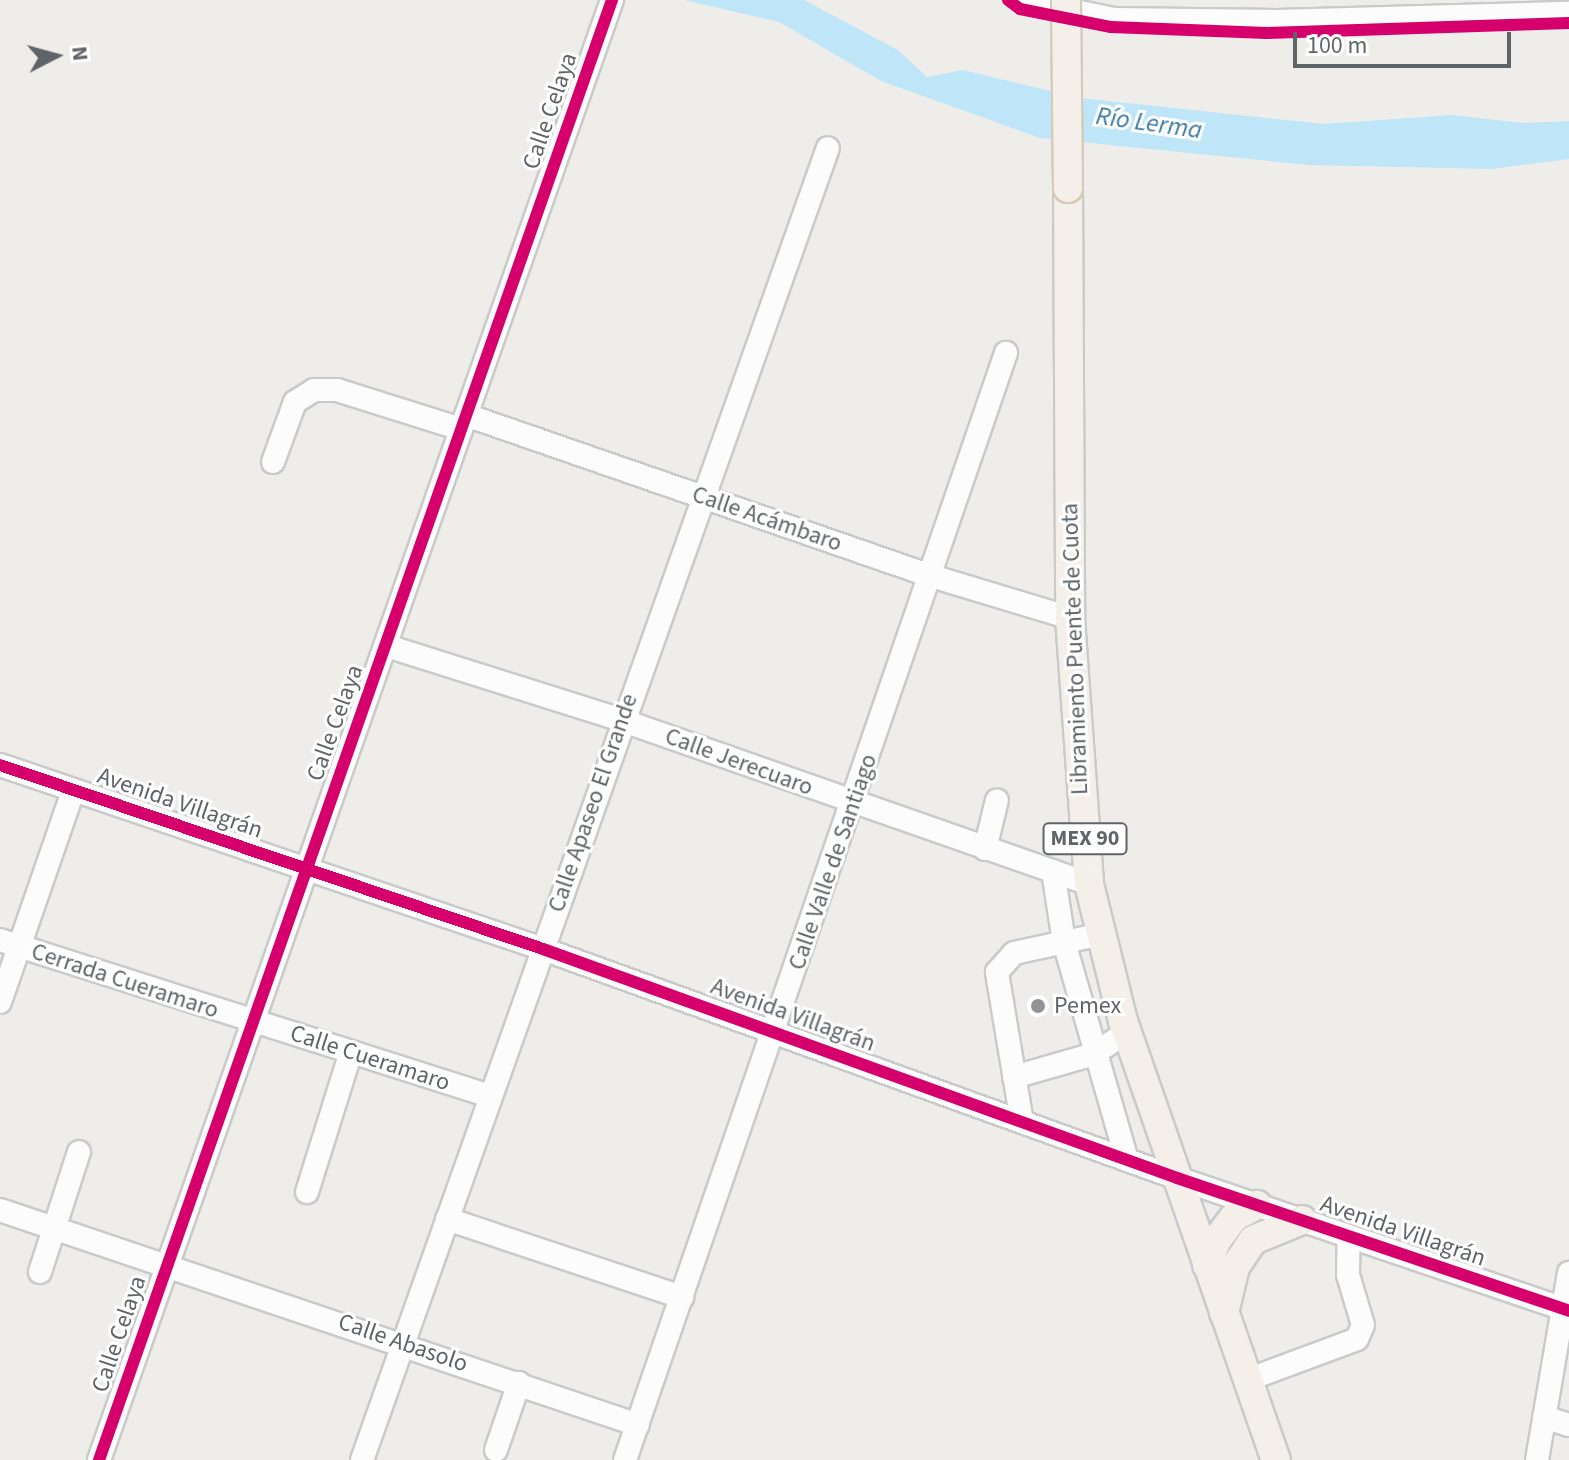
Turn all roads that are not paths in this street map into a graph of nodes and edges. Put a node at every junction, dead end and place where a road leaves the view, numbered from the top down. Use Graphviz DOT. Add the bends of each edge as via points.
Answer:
graph roads {
  1 [pos="612,0"];
  2 [pos="1022,0"];
  3 [pos="1066,0"];
  4 [pos="1497,8"];
  5 [pos="1116,9"];
  6 [pos="1277,10"];
  7 [pos="1569,13"];
  8 [pos="828,148"];
  9 [pos="1006,353"];
  10 [pos="463,422"];
  11 [pos="273,462"];
  12 [pos="703,497"];
  13 [pos="931,576"];
  14 [pos="1070,618"];
  15 [pos="387,646"];
  16 [pos="621,720"];
  17 [pos="0,765"];
  18 [pos="73,791"];
  19 [pos="997,800"];
  20 [pos="854,804"];
  21 [pos="985,849"];
  22 [pos="306,869"];
  23 [pos="1053,871"];
  24 [pos="1089,884"];
  25 [pos="1102,934"];
  26 [pos="1064,942"];
  27 [pos="9,943"];
  28 [pos="543,949"];
  29 [pos="0,1002"];
  30 [pos="250,1021"];
  31 [pos="773,1030"];
  32 [pos="1127,1032"];
  33 [pos="351,1052"];
  34 [pos="1094,1054"];
  35 [pos="1014,1077"];
  36 [pos="490,1096"];
  37 [pos="1022,1122"];
  38 [pos="79,1152"];
  39 [pos="1127,1160"];
  40 [pos="1177,1178"];
  41 [pos="307,1192"];
  42 [pos="1257,1205"];
  43 [pos="0,1210"];
  44 [pos="447,1219"];
  45 [pos="1302,1220"];
  46 [pos="53,1230"];
  47 [pos="1349,1236"];
  48 [pos="167,1262"];
  49 [pos="1207,1265"];
  50 [pos="40,1272"];
  51 [pos="1569,1273"];
  52 [pos="682,1297"];
  53 [pos="1566,1309"];
  54 [pos="1224,1313"];
  55 [pos="402,1342"];
  56 [pos="1247,1380"];
  57 [pos="519,1383"];
  58 [pos="1544,1417"];
  59 [pos="638,1425"];
  60 [pos="1569,1425"];
  61 [pos="496,1450"];
  62 [pos="99,1460"];
  63 [pos="362,1460"];
  64 [pos="625,1460"];
  65 [pos="1276,1460"];
  66 [pos="1537,1460"];
  1 -- 10 [label="street, Calle Celaya"];
  2 -- 5 [label="street"];
  3 -- 14 [label="main road, Libramiento Puente de Cuota / MEX 90, bridge"];
  4 -- 6 [label="street"];
  4 -- 7 [label="street"];
  5 -- 6 [label="street"];
  8 -- 12 [label="street, Calle Apaseo El Grande"];
  9 -- 13 [label="street, Calle Valle de Santiago"];
  10 -- 11 [label="street, Calle Acámbaro" via="337,390 314,390 295,402"];
  10 -- 12 [label="street, Calle Acámbaro"];
  10 -- 15 [label="street, Calle Celaya"];
  12 -- 13 [label="street, Calle Acámbaro"];
  12 -- 16 [label="street, Calle Apaseo El Grande"];
  13 -- 14 [label="street, Calle Acámbaro"];
  13 -- 20 [label="street, Calle Valle de Santiago"];
  14 -- 24 [label="main road, Libramiento Puente de Cuota / MEX 90"];
  15 -- 16 [label="street, Calle Jerecuaro"];
  15 -- 22 [label="street, Calle Celaya"];
  16 -- 20 [label="street, Calle Jerecuaro"];
  16 -- 28 [label="street, Calle Apaseo El Grande"];
  17 -- 18 [label="street, Avenida Villagrán"];
  18 -- 22 [label="street, Avenida Villagrán"];
  18 -- 27 [label="street"];
  19 -- 21 [label="street"];
  20 -- 21 [label="street, Calle Jerecuaro"];
  20 -- 31 [label="street, Calle Valle de Santiago"];
  21 -- 23 [label="street, Calle Jerecuaro"];
  22 -- 28 [label="street, Avenida Villagrán"];
  22 -- 30 [label="street, Calle Celaya"];
  23 -- 24 [label="street, Calle Jerecuaro"];
  23 -- 26 [label="street"];
  24 -- 25 [label="main road, Libramiento Puente de Cuota / MEX 90"];
  25 -- 26 [label="street"];
  25 -- 32 [label="main road, Libramiento Puente de Cuota / MEX 90"];
  26 -- 34 [label="street"];
  26 -- 35 [label="street" via="1014,953 997,972"];
  27 -- 29 [label="street"];
  27 -- 30 [label="street, Cerrada Cueramaro"];
  28 -- 31 [label="street, Avenida Villagrán"];
  28 -- 36 [label="street, Calle Apaseo El Grande"];
  30 -- 33 [label="street, Calle Cueramaro"];
  30 -- 48 [label="street, Calle Celaya"];
  31 -- 37 [label="street, Avenida Villagrán"];
  31 -- 52 [label="street, Calle Valle de Santiago"];
  32 -- 34 [label="street"];
  32 -- 40 [label="main road, Libramiento Puente de Cuota / MEX 90"];
  33 -- 36 [label="street, Calle Cueramaro"];
  33 -- 41 [label="street"];
  34 -- 35 [label="street"];
  34 -- 39 [label="street"];
  35 -- 37 [label="street"];
  36 -- 44 [label="street, Calle Apaseo El Grande"];
  37 -- 39 [label="street, Avenida Villagrán"];
  38 -- 46 [label="street"];
  39 -- 40 [label="street, Avenida Villagrán"];
  40 -- 42 [label="street, Avenida Villagrán"];
  40 -- 49 [label="main road, Libramiento Puente de Cuota / MEX 90"];
  42 -- 45 [label="street, Avenida Villagrán"];
  42 -- 49 [label="main road" via="1234,1217"];
  43 -- 46 [label="street, Calle Abasolo"];
  44 -- 52 [label="street"];
  44 -- 55 [label="street, Calle Apaseo El Grande"];
  45 -- 47 [label="street, Avenida Villagrán"];
  45 -- 54 [label="main road" via="1253,1240 1235,1267"];
  46 -- 48 [label="street, Calle Abasolo"];
  46 -- 50 [label="street"];
  47 -- 53 [label="street, Avenida Villagrán"];
  47 -- 56 [label="street" via="1348,1275 1363,1325 1357,1339"];
  48 -- 55 [label="street, Calle Abasolo"];
  48 -- 62 [label="street, Calle Celaya"];
  49 -- 54 [label="main road, Libramiento Puente de Cuota / MEX 90"];
  51 -- 53 [label="street"];
  52 -- 59 [label="street, Calle Valle de Santiago"];
  53 -- 58 [label="street"];
  54 -- 56 [label="main road, Libramiento Puente de Cuota / MEX 90"];
  55 -- 57 [label="street, Calle Abasolo"];
  55 -- 63 [label="street, Calle Apaseo El Grande"];
  56 -- 65 [label="main road, Libramiento Puente de Cuota / MEX 90"];
  57 -- 59 [label="street, Calle Abasolo"];
  57 -- 61 [label="street"];
  58 -- 60 [label="street"];
  58 -- 66 [label="street"];
  59 -- 64 [label="street, Calle Valle de Santiago"];
}
